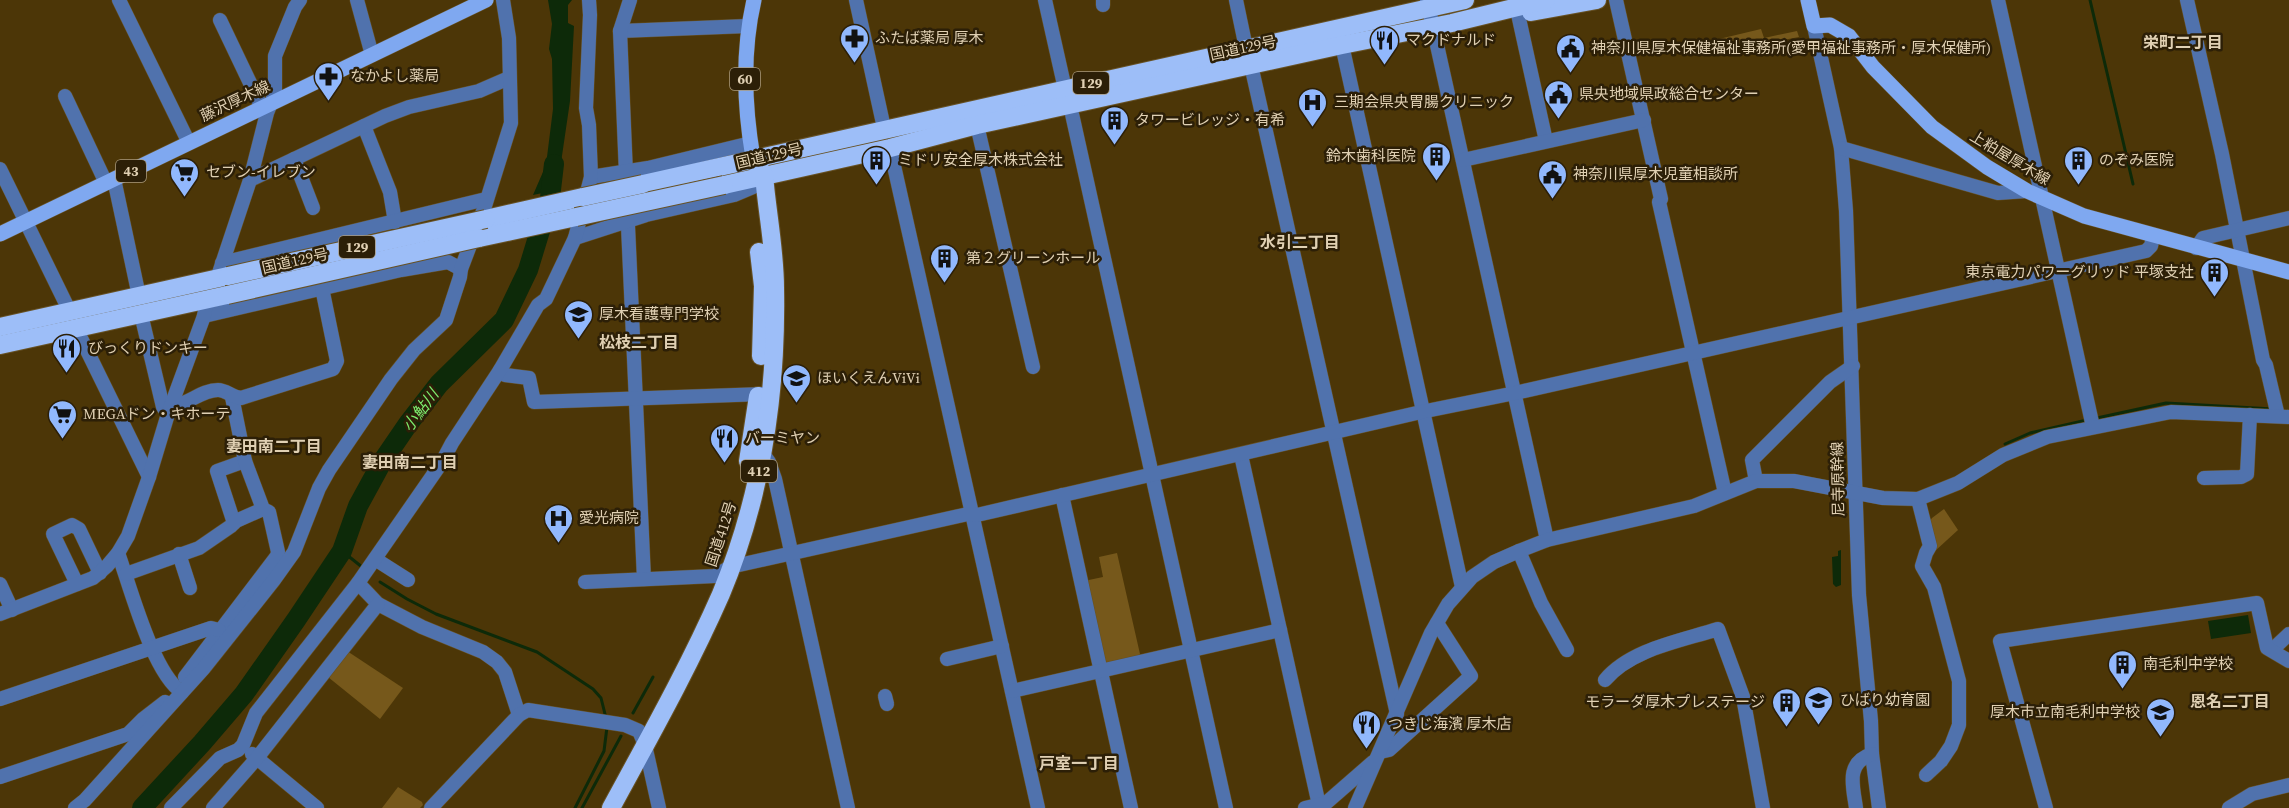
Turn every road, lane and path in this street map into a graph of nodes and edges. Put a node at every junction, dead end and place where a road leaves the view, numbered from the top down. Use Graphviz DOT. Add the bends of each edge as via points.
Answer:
graph roads {
  1 [pos="119,0"];
  2 [pos="300,0"];
  3 [pos="357,0"];
  4 [pos="486,0"];
  5 [pos="503,0"];
  6 [pos="589,0"];
  7 [pos="630,0"];
  8 [pos="753,0"];
  9 [pos="856,0"];
  10 [pos="1045,0"];
  11 [pos="1236,0"];
  12 [pos="1450,0"];
  13 [pos="1465,0"];
  14 [pos="1546,0"];
  15 [pos="1597,0"];
  16 [pos="1616,0"];
  17 [pos="1808,0"];
  18 [pos="1998,0"];
  19 [pos="2187,0"];
  20 [pos="1428,4"];
  21 [pos="1492,14"];
  22 [pos="1518,14"];
  23 [pos="220,20"];
  24 [pos="748,26"];
  25 [pos="1814,26"];
  26 [pos="1433,27"];
  27 [pos="620,32"];
  28 [pos="1342,45"];
  29 [pos="372,55"];
  30 [pos="1249,57"];
  31 [pos="509,78"];
  32 [pos="65,96"];
  33 [pos="1067,97"];
  34 [pos="266,106"];
  35 [pos="1644,120"];
  36 [pos="977,125"];
  37 [pos="364,126"];
  38 [pos="884,129"];
  39 [pos="1546,141"];
  40 [pos="189,143"];
  41 [pos="890,148"];
  42 [pos="1840,148"];
  43 [pos="752,151"];
  44 [pos="294,159"];
  45 [pos="1463,160"];
  46 [pos="1987,167"];
  47 [pos="0,169"];
  48 [pos="626,173"];
  49 [pos="591,177"];
  50 [pos="250,180"];
  51 [pos="756,180"];
  52 [pos="110,181"];
  53 [pos="1970,185"];
  54 [pos="2027,191"];
  55 [pos="486,199"];
  56 [pos="2042,199"];
  57 [pos="313,208"];
  58 [pos="2289,218"];
  59 [pos="626,219"];
  60 [pos="26,221"];
  61 [pos="395,222"];
  62 [pos="2237,229"];
  63 [pos="0,234"];
  64 [pos="2153,237"];
  65 [pos="575,238"];
  66 [pos="2196,248"];
  67 [pos="2243,260"];
  68 [pos="461,269"];
  69 [pos="2058,270"];
  70 [pos="2289,272"];
  71 [pos="222,273"];
  72 [pos="322,288"];
  73 [pos="140,305"];
  74 [pos="205,308"];
  75 [pos="1851,317"];
  76 [pos="73,320"];
  77 [pos="0,327"];
  78 [pos="0,345"];
  79 [pos="1694,353"];
  80 [pos="1853,366"];
  81 [pos="1033,367"];
  82 [pos="500,370"];
  83 [pos="1515,393"];
  84 [pos="764,394"];
  85 [pos="232,397"];
  86 [pos="635,399"];
  87 [pos="170,410"];
  88 [pos="1424,412"];
  89 [pos="2250,415"];
  90 [pos="2283,416"];
  91 [pos="2093,427"];
  92 [pos="1334,433"];
  93 [pos="763,454"];
  94 [pos="1241,454"];
  95 [pos="245,461"];
  96 [pos="1153,474"];
  97 [pos="149,477"];
  98 [pos="2204,478"];
  99 [pos="1756,482"];
  100 [pos="1855,492"];
  101 [pos="1725,493"];
  102 [pos="1062,495"];
  103 [pos="1918,500"];
  104 [pos="263,509"];
  105 [pos="972,515"];
  106 [pos="234,523"];
  107 [pos="1547,540"];
  108 [pos="1519,551"];
  109 [pos="118,553"];
  110 [pos="791,554"];
  111 [pos="179,555"];
  112 [pos="375,559"];
  113 [pos="723,571"];
  114 [pos="100,573"];
  115 [pos="126,574"];
  116 [pos="644,579"];
  117 [pos="408,580"];
  118 [pos="585,582"];
  119 [pos="0,584"];
  120 [pos="77,584"];
  121 [pos="358,584"];
  122 [pos="1462,587"];
  123 [pos="190,588"];
  124 [pos="378,604"];
  125 [pos="6,612"];
  126 [pos="1437,623"];
  127 [pos="219,630"];
  128 [pos="1281,630"];
  129 [pos="2289,634"];
  130 [pos="1002,646"];
  131 [pos="152,647"];
  132 [pos="1192,650"];
  133 [pos="1568,650"];
  134 [pos="2272,650"];
  135 [pos="947,659"];
  136 [pos="2289,660"];
  137 [pos="1101,671"];
  138 [pos="1605,680"];
  139 [pos="179,690"];
  140 [pos="1012,691"];
  141 [pos="0,699"];
  142 [pos="1396,714"];
  143 [pos="519,715"];
  144 [pos="642,738"];
  145 [pos="243,745"];
  146 [pos="1872,754"];
  147 [pos="1379,755"];
  148 [pos="257,758"];
  149 [pos="1926,774"];
  150 [pos="0,777"];
  151 [pos="2289,785"];
  152 [pos="1315,807"];
  153 [pos="75,808"];
  154 [pos="171,808"];
  155 [pos="213,808"];
  156 [pos="317,808"];
  157 [pos="431,808"];
  158 [pos="597,808"];
  159 [pos="611,808"];
  160 [pos="659,808"];
  161 [pos="848,808"];
  162 [pos="1038,808"];
  163 [pos="1131,808"];
  164 [pos="1226,808"];
  165 [pos="1355,808"];
  166 [pos="1763,808"];
  167 [pos="1856,808"];
  168 [pos="1879,808"];
  169 [pos="2046,808"];
  170 [pos="2231,808"];
  1 -- 40 [label="street"];
  2 -- 34 [label="street" via="275,56 275,93"];
  3 -- 29 [label="street"];
  4 -- 29 [label="main road, 藤沢厚木線 / 43"];
  5 -- 31 [label="street" via="509,38"];
  6 -- 49 [label="street" via="586,108"];
  7 -- 27 [label="street"];
  8 -- 24 [label="main road, 60"];
  9 -- 38 [label="street"];
  10 -- 33 [label="street"];
  11 -- 30 [label="street"];
  12 -- 20 [label="highway, 129"];
  13 -- 20 [label="highway, 国道129号 / 129"];
  14 -- 21 [label="highway, 国道129号 / 129"];
  15 -- 22 [label="highway, 129"];
  16 -- 35 [label="street"];
  17 -- 25 [label="main road"];
  18 -- 56 [label="street"];
  19 -- 62 [label="street"];
  20 -- 26 [label="street"];
  20 -- 30 [label="highway, 国道129号 / 129"];
  21 -- 22 [label="highway, 129"];
  21 -- 26 [label="highway, 国道129号 / 129"];
  22 -- 39 [label="street"];
  23 -- 34 [label="street"];
  24 -- 27 [label="street"];
  24 -- 43 [label="main road, 60" via="745,65"];
  25 -- 42 [label="street, 尼寺原幹線"];
  25 -- 46 [label="main road, 上粕屋厚木線" via="1830,25 1849,36 1873,67 1932,127"];
  26 -- 28 [label="highway, 国道129号 / 129"];
  26 -- 45 [label="street"];
  27 -- 48 [label="street"];
  28 -- 30 [label="highway, 国道129号 / 129"];
  28 -- 88 [label="street"];
  29 -- 34 [label="main road, 藤沢厚木線 / 43"];
  30 -- 33 [label="highway, 国道129号 / 129"];
  30 -- 92 [label="street"];
  31 -- 37 [label="street" via="479,91 409,107"];
  31 -- 55 [label="street" via="511,123"];
  32 -- 52 [label="street"];
  33 -- 36 [label="highway, 国道129号 / 129"];
  33 -- 38 [label="highway, 国道129号 / 129"];
  33 -- 96 [label="street"];
  34 -- 40 [label="main road, 藤沢厚木線 / 43"];
  34 -- 50 [label="street"];
  35 -- 39 [label="street"];
  35 -- 79 [label="street"];
  36 -- 41 [label="highway, 国道129号 / 129"];
  36 -- 81 [label="street"];
  37 -- 44 [label="street"];
  37 -- 61 [label="street" via="390,192"];
  38 -- 43 [label="highway, 国道129号 / 129"];
  39 -- 45 [label="street"];
  40 -- 52 [label="main road, 藤沢厚木線 / 43"];
  41 -- 51 [label="highway, 国道129号 / 129"];
  41 -- 105 [label="street"];
  42 -- 53 [label="street"];
  42 -- 75 [label="street, 尼寺原幹線"];
  43 -- 48 [label="street"];
  43 -- 51 [label="highway, 412"];
  43 -- 71 [label="highway, 国道129号 / 129, bridge" via="719,166"];
  44 -- 50 [label="street"];
  44 -- 57 [label="street"];
  45 -- 83 [label="street"];
  46 -- 53 [label="street" via="1988,180"];
  46 -- 54 [label="main road, 上粕屋厚木線"];
  47 -- 60 [label="street"];
  48 -- 49 [label="street"];
  49 -- 65 [label="street"];
  50 -- 71 [label="street"];
  51 -- 59 [label="street" via="734,195"];
  51 -- 74 [label="highway, 国道129号 / 129, bridge" via="227,295"];
  51 -- 84 [label="highway, 国道412号 / 412" via="776,285 775,345"];
  52 -- 60 [label="main road, 藤沢厚木線 / 43"];
  52 -- 73 [label="street"];
  53 -- 54 [label="street" via="1998,193"];
  54 -- 56 [label="main road, 上粕屋厚木線"];
  55 -- 61 [label="street"];
  55 -- 68 [label="street"];
  56 -- 64 [label="main road, 上粕屋厚木線"];
  56 -- 69 [label="street"];
  58 -- 62 [label="street"];
  59 -- 65 [label="street"];
  59 -- 86 [label="street"];
  60 -- 63 [label="main road, 藤沢厚木線 / 43"];
  60 -- 76 [label="street"];
  61 -- 71 [label="street"];
  62 -- 66 [label="street" via="2203,238"];
  62 -- 67 [label="street"];
  64 -- 66 [label="main road, 上粕屋厚木線"];
  64 -- 69 [label="street" via="2146,250"];
  65 -- 82 [label="street" via="546,299 538,305"];
  66 -- 67 [label="main road, 上粕屋厚木線"];
  67 -- 70 [label="main road, 上粕屋厚木線"];
  67 -- 90 [label="street" via="2263,360"];
  68 -- 72 [label="street" via="448,262"];
  68 -- 139 [label="street" via="446,320 391,379 329,470 294,552"];
  69 -- 75 [label="street"];
  69 -- 91 [label="street"];
  71 -- 73 [label="highway, 国道129号 / 129"];
  72 -- 74 [label="street"];
  72 -- 85 [label="street" via="338,361 333,369 241,398"];
  73 -- 74 [label="highway, 国道129号 / 129"];
  73 -- 76 [label="highway, 国道129号 / 129"];
  73 -- 87 [label="street" via="163,407"];
  74 -- 87 [label="street"];
  75 -- 79 [label="street"];
  75 -- 80 [label="street, 尼寺原幹線"];
  76 -- 77 [label="highway, 国道129号 / 129"];
  76 -- 78 [label="highway, 国道129号 / 129"];
  76 -- 97 [label="street"];
  79 -- 83 [label="street"];
  79 -- 101 [label="street"];
  80 -- 99 [label="street" via="1830,382 1752,460"];
  80 -- 100 [label="street, 尼寺原幹線"];
  82 -- 86 [label="street" via="505,375 529,378 534,402"];
  82 -- 112 [label="street"];
  83 -- 88 [label="street"];
  83 -- 107 [label="street"];
  84 -- 86 [label="street"];
  84 -- 93 [label="highway, 国道412号 / 412"];
  84 -- 113 [label="highway, 国道412号 / 412"];
  85 -- 87 [label="street" via="216,390"];
  85 -- 95 [label="street"];
  86 -- 116 [label="street"];
  87 -- 97 [label="street"];
  88 -- 92 [label="street"];
  88 -- 122 [label="street"];
  89 -- 90 [label="street"];
  89 -- 91 [label="street" via="2171,412"];
  89 -- 98 [label="street" via="2247,474"];
  91 -- 103 [label="street" via="2033,441 2003,454 1958,483"];
  92 -- 94 [label="street"];
  92 -- 142 [label="street"];
  93 -- 110 [label="street" via="775,479"];
  93 -- 113 [label="highway, 国道412号 / 412" via="746,518"];
  94 -- 96 [label="street"];
  94 -- 128 [label="street"];
  95 -- 104 [label="street"];
  95 -- 106 [label="street" via="217,471"];
  96 -- 102 [label="street"];
  96 -- 132 [label="street"];
  97 -- 109 [label="street"];
  99 -- 100 [label="street" via="1794,481"];
  99 -- 101 [label="street"];
  100 -- 103 [label="street"];
  100 -- 146 [label="street, 尼寺原幹線" via="1860,625"];
  101 -- 107 [label="street" via="1694,506"];
  102 -- 105 [label="street"];
  102 -- 137 [label="street"];
  103 -- 149 [label="street" via="1930,546 1922,566 1934,587 1959,681 1959,725 1952,746"];
  104 -- 106 [label="street"];
  104 -- 127 [label="street" via="269,512 277,556"];
  105 -- 110 [label="street"];
  105 -- 130 [label="street"];
  106 -- 111 [label="street" via="199,548"];
  107 -- 108 [label="street"];
  108 -- 122 [label="street" via="1494,562"];
  108 -- 133 [label="street"];
  109 -- 114 [label="street"];
  109 -- 115 [label="street"];
  110 -- 113 [label="street"];
  110 -- 161 [label="street"];
  111 -- 115 [label="street"];
  111 -- 123 [label="street"];
  112 -- 117 [label="street"];
  112 -- 121 [label="street"];
  113 -- 116 [label="street"];
  113 -- 144 [label="highway, 国道412号 / 412"];
  114 -- 120 [label="street"];
  114 -- 120 [label="street" via="79,529 72,525 53,534"];
  115 -- 131 [label="street"];
  116 -- 118 [label="street"];
  119 -- 125 [label="street"];
  120 -- 125 [label="street"];
  121 -- 124 [label="street"];
  121 -- 145 [label="street" via="256,713"];
  122 -- 126 [label="street"];
  124 -- 143 [label="street" via="497,662 505,672"];
  124 -- 148 [label="street"];
  126 -- 142 [label="street"];
  126 -- 147 [label="street" via="1471,676"];
  127 -- 131 [label="street" via="211,628"];
  127 -- 139 [label="street"];
  128 -- 132 [label="street"];
  128 -- 152 [label="street"];
  129 -- 134 [label="street"];
  130 -- 135 [label="street"];
  130 -- 140 [label="street"];
  131 -- 139 [label="street" via="166,676"];
  131 -- 141 [label="street"];
  132 -- 137 [label="street"];
  132 -- 164 [label="street"];
  134 -- 136 [label="street"];
  134 -- 169 [label="street" via="2267,648 2257,603 2000,641"];
  137 -- 140 [label="street"];
  137 -- 163 [label="street"];
  138 -- 166 [label="street" via="1636,657 1718,629 1743,697"];
  139 -- 150 [label="street" via="128,734"];
  139 -- 153 [label="street"];
  140 -- 162 [label="street"];
  142 -- 147 [label="street"];
  143 -- 144 [label="street" via="528,710 629,726"];
  143 -- 157 [label="street"];
  144 -- 158 [label="highway, 国道412号 / 412"];
  144 -- 159 [label="highway, 国道412号 / 412"];
  144 -- 160 [label="street"];
  145 -- 148 [label="street"];
  145 -- 154 [label="street" via="220,758"];
  146 -- 167 [label="street" via="1858,760 1855,766"];
  146 -- 168 [label="street, 尼寺原幹線"];
  147 -- 152 [label="street" via="1326,803"];
  147 -- 165 [label="street"];
  148 -- 155 [label="street"];
  148 -- 156 [label="street"];
  151 -- 170 [label="street" via="2252,794"];
}
